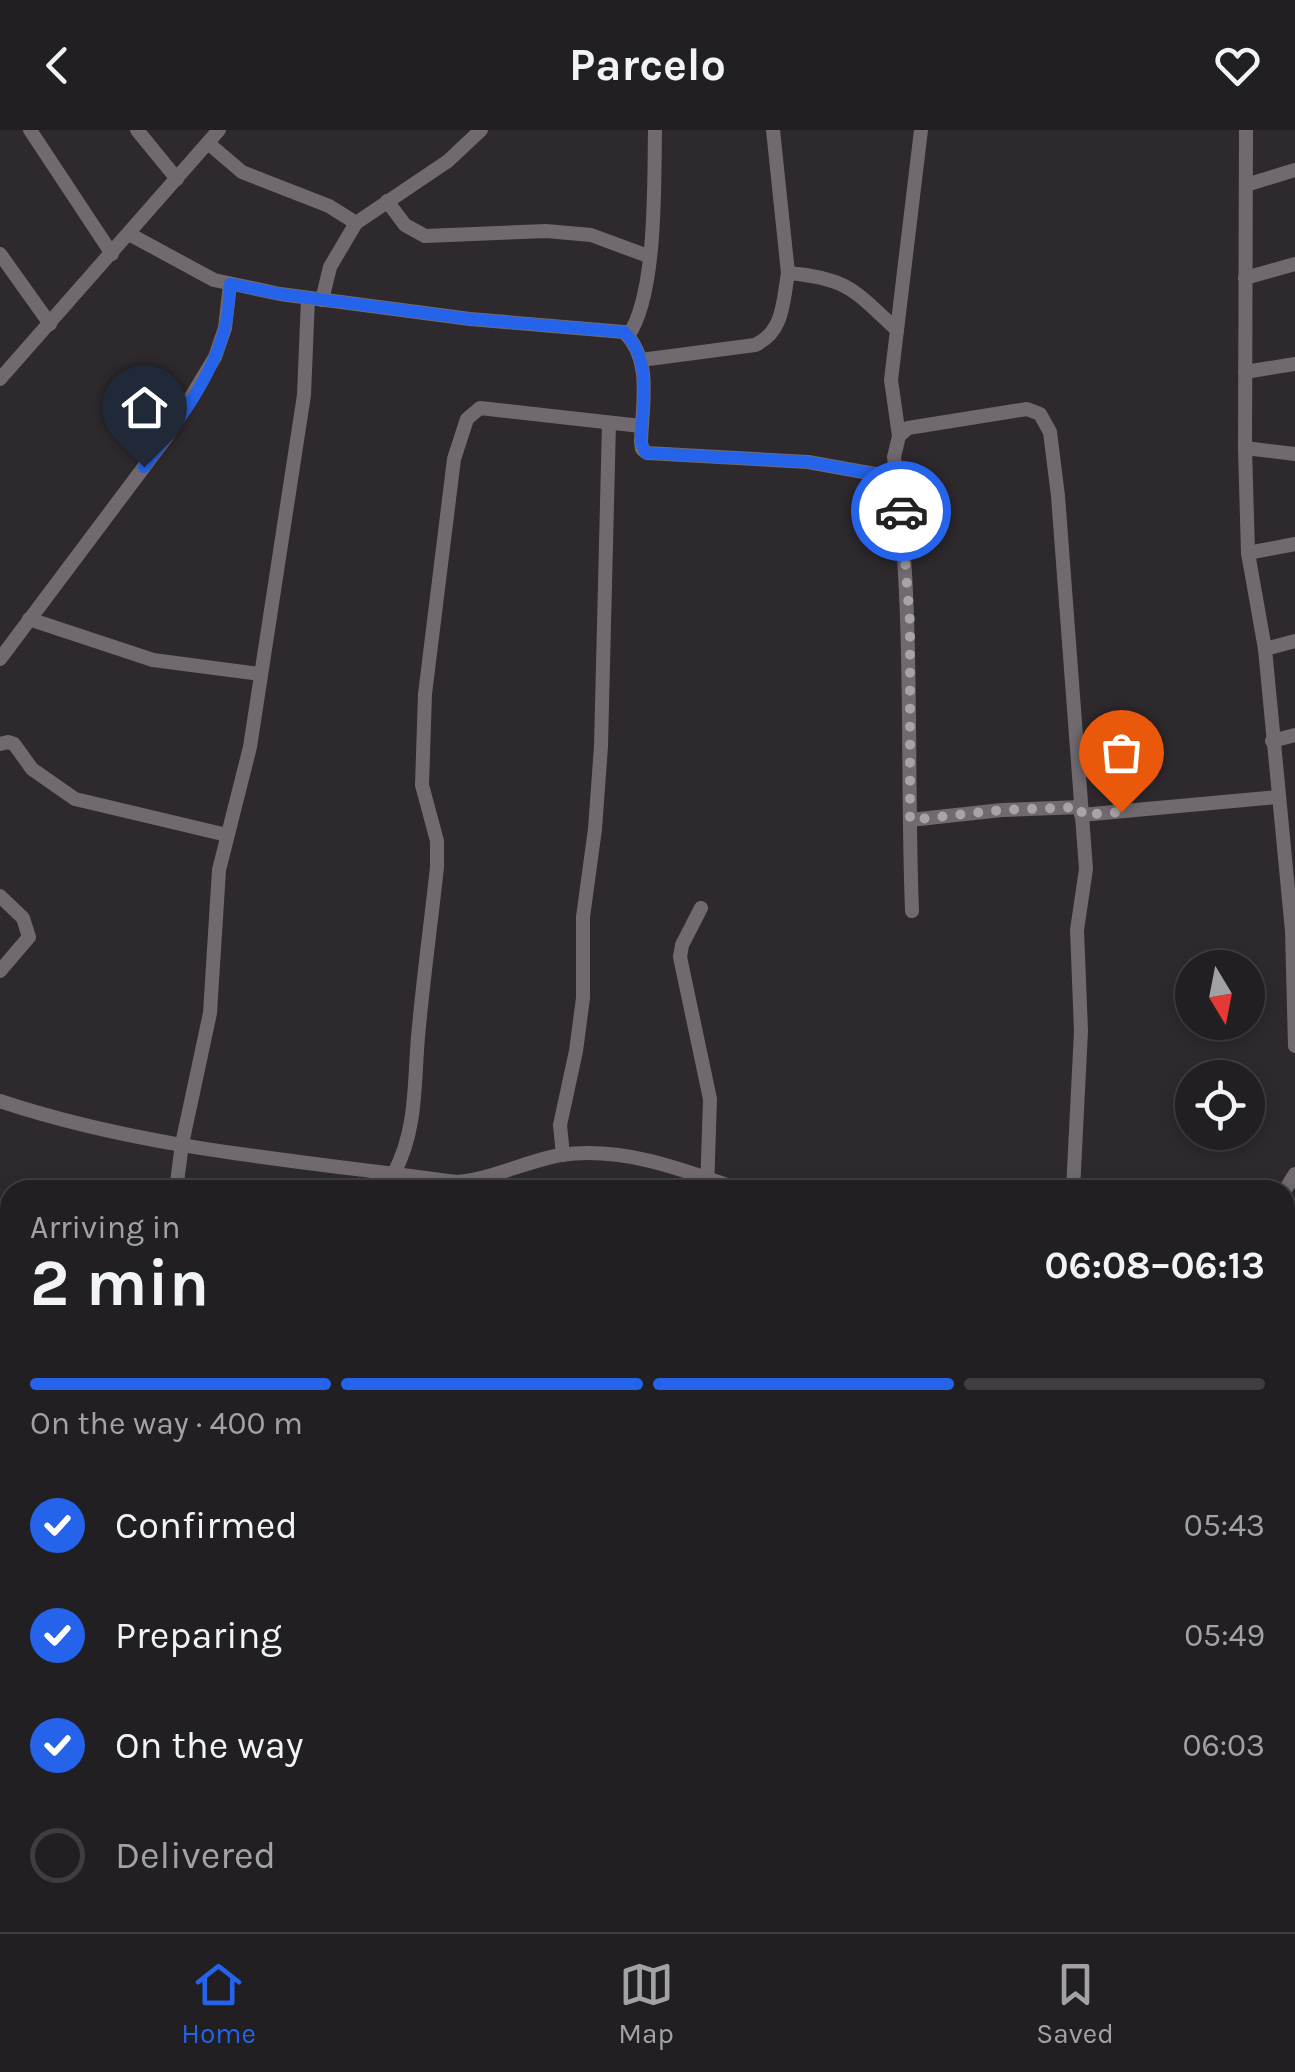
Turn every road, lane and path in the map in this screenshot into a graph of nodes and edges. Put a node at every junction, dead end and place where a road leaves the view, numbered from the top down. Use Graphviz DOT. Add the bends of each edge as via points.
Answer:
graph roads {
  1 [pos="30,130"];
  2 [pos="137,130"];
  3 [pos="219,130"];
  4 [pos="481,130"];
  5 [pos="655,130"];
  6 [pos="773,130"];
  7 [pos="921,130"];
  8 [pos="1246,130"];
  9 [pos="208,143"];
  10 [pos="1295,170"];
  11 [pos="176,179"];
  12 [pos="1246,185"];
  13 [pos="387,201"];
  14 [pos="356,224"];
  15 [pos="129,234"];
  16 [pos="0,254"];
  17 [pos="112,254"];
  18 [pos="648,256"];
  19 [pos="1295,264"];
  20 [pos="788,273"];
  21 [pos="1245,278"];
  22 [pos="230,284"];
  23 [pos="315,298"];
  24 [pos="50,324"];
  25 [pos="898,330"];
  26 [pos="628,336"];
  27 [pos="641,360"];
  28 [pos="1295,364"];
  29 [pos="1245,372"];
  30 [pos="0,379"];
  31 [pos="609,423"];
  32 [pos="641,426"];
  33 [pos="900,436"];
  34 [pos="1245,448"];
  35 [pos="1295,454"];
  36 [pos="897,478"];
  37 [pos="1295,544"];
  38 [pos="1248,553"];
  39 [pos="28,620"];
  40 [pos="1295,642"];
  41 [pos="1265,649"];
  42 [pos="0,659"];
  43 [pos="260,674"];
  44 [pos="1295,735"];
  45 [pos="1272,741"];
  46 [pos="0,744"];
  47 [pos="1278,797"];
  48 [pos="1081,811"];
  49 [pos="910,820"];
  50 [pos="227,836"];
  51 [pos="1289,838"];
  52 [pos="0,896"];
  53 [pos="701,908"];
  54 [pos="912,911"];
  55 [pos="1293,931"];
  56 [pos="0,971"];
  57 [pos="1295,1022"];
  58 [pos="1295,1046"];
  59 [pos="0,1101"];
  60 [pos="182,1144"];
  61 [pos="564,1155"];
  62 [pos="394,1173"];
  63 [pos="177,1180"];
  64 [pos="443,1180"];
  65 [pos="487,1180"];
  66 [pos="694,1180"];
  67 [pos="706,1180"];
  68 [pos="1073,1180"];
  1 -- 17 [label="street"];
  2 -- 11 [label="street"];
  3 -- 9 [label="street"];
  4 -- 13 [label="street"];
  5 -- 18 [label="street"];
  6 -- 20 [label="street"];
  7 -- 25 [label="street"];
  8 -- 12 [label="street"];
  9 -- 11 [label="street"];
  9 -- 14 [label="street" via="242,172 329,206"];
  10 -- 12 [label="street"];
  11 -- 15 [label="street"];
  12 -- 21 [label="street"];
  13 -- 14 [label="street"];
  13 -- 18 [label="street" via="405,225 424,236 576,233"];
  14 -- 23 [label="street"];
  15 -- 17 [label="street"];
  15 -- 22 [label="street"];
  16 -- 24 [label="street"];
  17 -- 24 [label="street"];
  18 -- 26 [label="street" via="641,310"];
  19 -- 21 [label="street"];
  20 -- 25 [label="street" via="849,285"];
  20 -- 27 [label="street" via="777,330 768,340"];
  21 -- 29 [label="street"];
  22 -- 23 [label="street"];
  22 -- 39 [label="street" via="215,357 168,435"];
  23 -- 26 [label="street" via="612,329"];
  23 -- 43 [label="street"];
  24 -- 30 [label="street"];
  25 -- 33 [label="street" via="892,380"];
  26 -- 27 [label="street"];
  27 -- 32 [label="street"];
  28 -- 29 [label="street"];
  29 -- 34 [label="street"];
  31 -- 32 [label="street"];
  31 -- 61 [label="street" via="600,762 583,917 582,998 560,1125"];
  31 -- 62 [label="street" via="480,408 467,419 454,459 425,694 422,785 437,867 414,1108"];
  32 -- 36 [label="street" via="646,453 808,462"];
  33 -- 36 [label="street"];
  33 -- 48 [label="street" via="922,424 1028,409 1040,414 1050,432"];
  34 -- 35 [label="street"];
  34 -- 38 [label="street"];
  36 -- 49 [label="street" via="910,622"];
  37 -- 38 [label="street"];
  38 -- 41 [label="street"];
  39 -- 42 [label="street"];
  39 -- 43 [label="street" via="153,660"];
  40 -- 41 [label="street"];
  41 -- 45 [label="street"];
  43 -- 50 [label="street"];
  44 -- 45 [label="street"];
  45 -- 47 [label="street"];
  46 -- 50 [label="street" via="14,744 32,769 75,799"];
  47 -- 48 [label="street"];
  47 -- 51 [label="street"];
  48 -- 49 [label="street" via="1002,810"];
  48 -- 68 [label="street" via="1086,868 1076,930 1081,1030"];
  49 -- 54 [label="street"];
  50 -- 60 [label="street" via="210,1013"];
  51 -- 55 [label="street"];
  52 -- 56 [label="street" via="24,918 29,937"];
  53 -- 67 [label="street" via="680,957 710,1099"];
  55 -- 57 [label="street"];
  57 -- 58 [label="street"];
  59 -- 60 [label="street" via="50,1118"];
  60 -- 62 [label="street"];
  60 -- 63 [label="street"];
  61 -- 65 [label="street"];
  61 -- 66 [label="street" via="618,1154"];
  62 -- 64 [label="street"];
}
